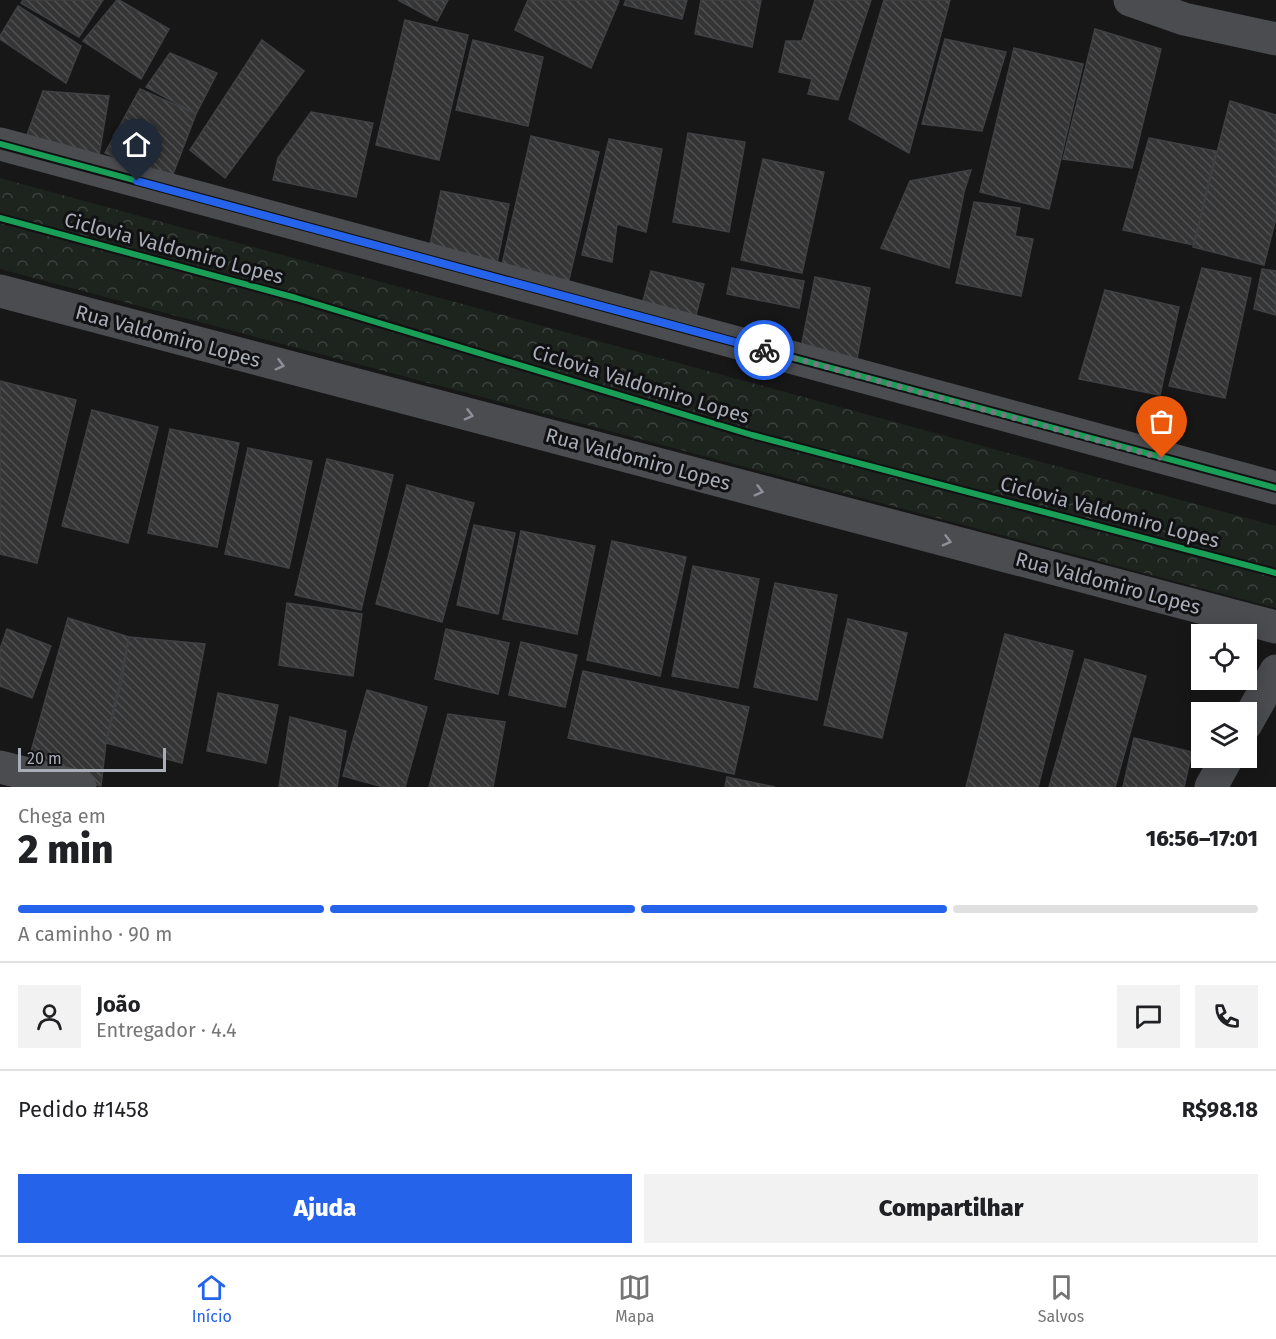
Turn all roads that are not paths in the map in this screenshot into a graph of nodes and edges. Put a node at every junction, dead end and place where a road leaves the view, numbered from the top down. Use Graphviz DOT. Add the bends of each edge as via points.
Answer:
graph roads {
  1 [pos="1131,0"];
  2 [pos="1276,39"];
  3 [pos="0,144"];
  4 [pos="0,291"];
  5 [pos="1276,488"];
  6 [pos="1276,627"];
  7 [pos="1276,671"];
  8 [pos="1257,705"];
  9 [pos="0,767"];
  10 [pos="1221,768"];
  11 [pos="80,787"];
  12 [pos="1211,787"];
  1 -- 2 [label="street" via="1184,19"];
  3 -- 5 [label="street"];
  4 -- 6 [label="street, Rua Valdomiro Lopes, one-way"];
  7 -- 8 [label="street"];
  9 -- 11 [label="street"];
  10 -- 12 [label="street"];
}
